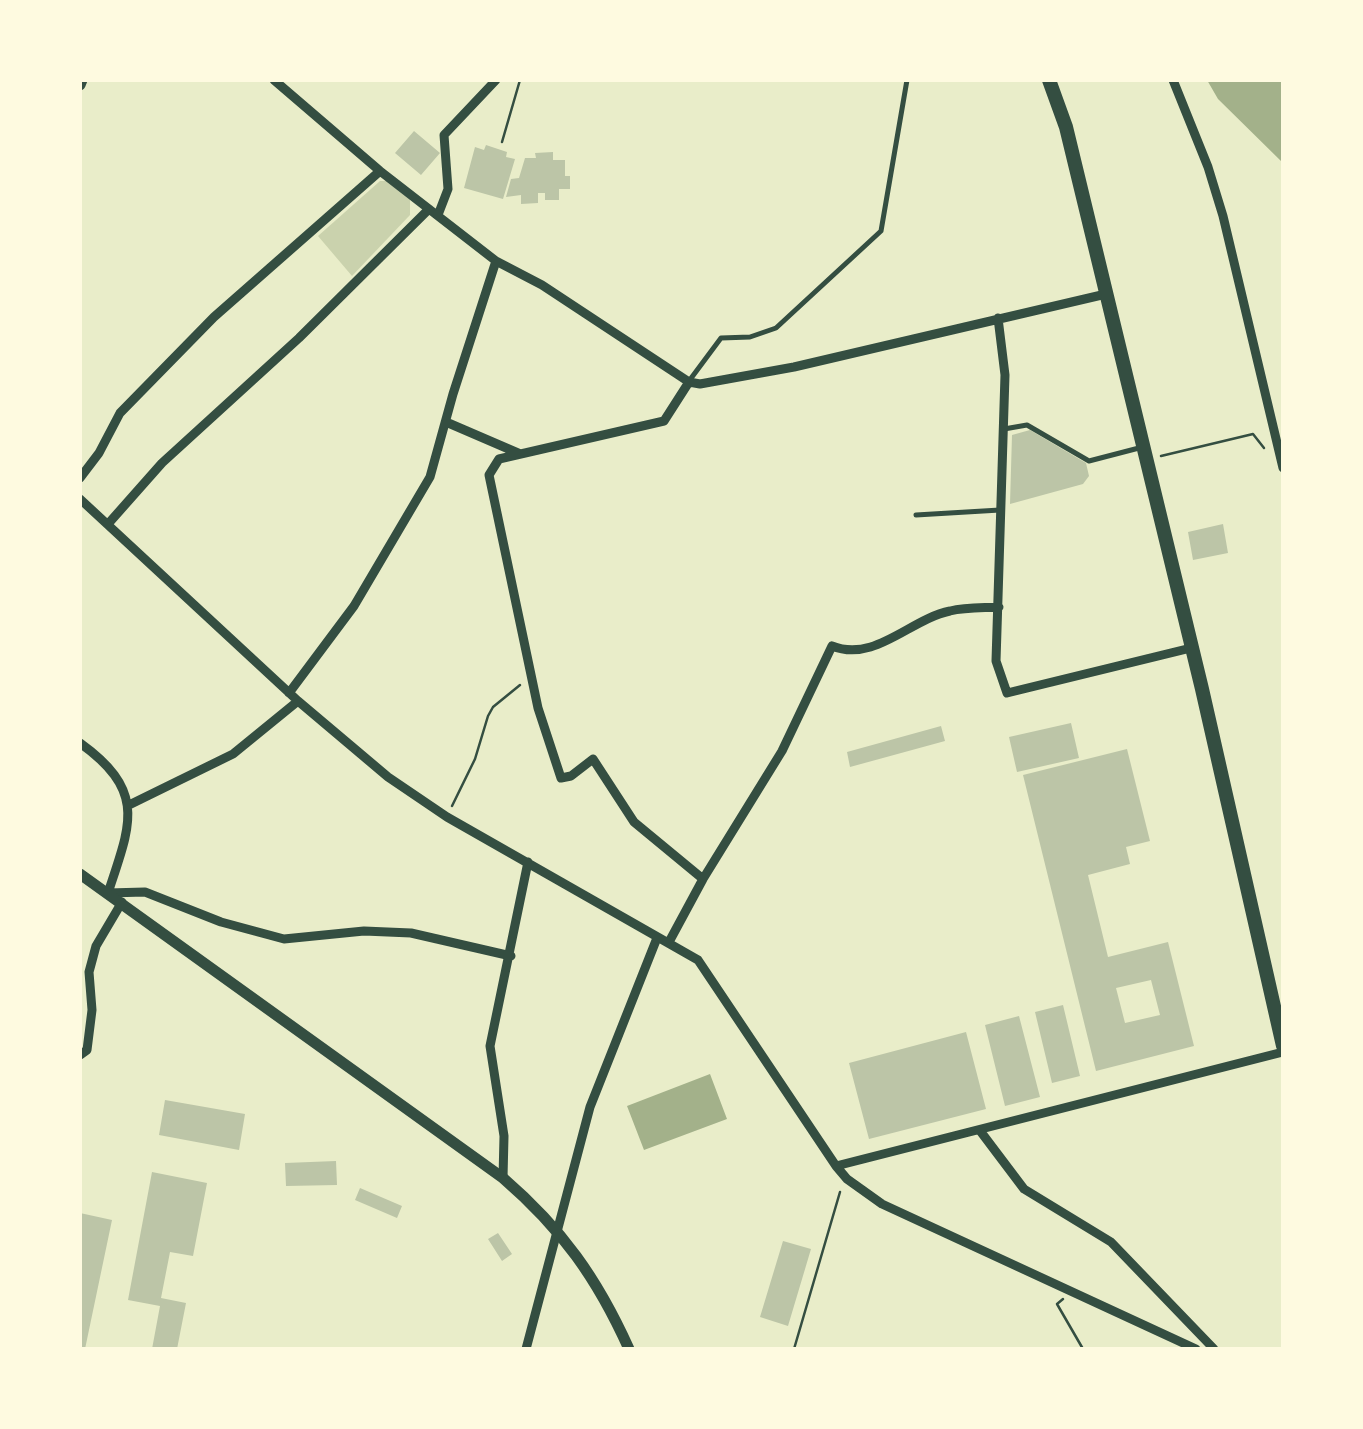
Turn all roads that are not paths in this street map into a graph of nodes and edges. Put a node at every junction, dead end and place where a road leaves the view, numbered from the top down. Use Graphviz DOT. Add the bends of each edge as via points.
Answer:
graph roads {
  1 [pos="274,80"];
  2 [pos="496,80"];
  3 [pos="907,80"];
  4 [pos="1049,80"];
  5 [pos="1174,80"];
  6 [pos="380,171"];
  7 [pos="433,212"];
  8 [pos="496,261"];
  9 [pos="1106,294"];
  10 [pos="998,318"];
  11 [pos="688,382"];
  12 [pos="446,422"];
  13 [pos="1004,429"];
  14 [pos="1279,430"];
  15 [pos="1143,453"];
  16 [pos="520,454"];
  17 [pos="1283,468"];
  18 [pos="80,478"];
  19 [pos="80,499"];
  20 [pos="1000,510"];
  21 [pos="916,514"];
  22 [pos="108,524"];
  23 [pos="998,608"];
  24 [pos="1191,648"];
  25 [pos="289,693"];
  26 [pos="298,701"];
  27 [pos="80,744"];
  28 [pos="129,806"];
  29 [pos="528,862"];
  30 [pos="80,874"];
  31 [pos="703,879"];
  32 [pos="108,893"];
  33 [pos="122,902"];
  34 [pos="657,938"];
  35 [pos="669,942"];
  36 [pos="511,956"];
  37 [pos="1283,1049"];
  38 [pos="80,1056"];
  39 [pos="981,1132"];
  40 [pos="836,1166"];
  41 [pos="503,1178"];
  42 [pos="556,1229"];
  43 [pos="526,1349"];
  44 [pos="630,1349"];
  45 [pos="1196,1349"];
  46 [pos="1214,1349"];
  1 -- 6 [label="street"];
  2 -- 7 [label="street" via="444,135 448,189"];
  3 -- 11 [label="lane" via="881,231 776,328 720,338"];
  4 -- 9 [label="main road"];
  5 -- 14 [label="street" via="1223,216"];
  6 -- 7 [label="street"];
  6 -- 18 [label="street" via="214,316 120,412"];
  7 -- 8 [label="street"];
  7 -- 22 [label="street" via="162,463"];
  8 -- 11 [label="street" via="542,284"];
  8 -- 12 [label="street"];
  9 -- 10 [label="street"];
  9 -- 15 [label="main road"];
  10 -- 11 [label="street" via="794,367"];
  10 -- 13 [label="street"];
  11 -- 16 [label="street" via="664,422"];
  12 -- 16 [label="street"];
  12 -- 25 [label="street" via="430,477 354,606"];
  13 -- 15 [label="lane" via="1027,425 1089,461"];
  13 -- 20 [label="street"];
  14 -- 17 [label="street"];
  15 -- 24 [label="main road"];
  16 -- 31 [label="street" via="499,459 489,475 531,674 561,778 593,760 634,822"];
  19 -- 22 [label="street"];
  20 -- 21 [label="lane"];
  20 -- 23 [label="street"];
  22 -- 25 [label="street"];
  23 -- 24 [label="street" via="996,661 1007,693"];
  23 -- 31 [label="street" via="948,611 850,653 832,646 782,751"];
  24 -- 37 [label="main road"];
  25 -- 26 [label="street"];
  26 -- 28 [label="street" via="233,754"];
  26 -- 29 [label="street" via="388,777"];
  27 -- 28 [label="street" via="104,761"];
  28 -- 32 [label="street" via="129,829"];
  29 -- 34 [label="street"];
  29 -- 36 [label="street"];
  30 -- 32 [label="street"];
  31 -- 35 [label="street"];
  32 -- 33 [label="street"];
  32 -- 36 [label="street" via="145,892 284,939 410,933"];
  33 -- 38 [label="street" via="96,946 87,1050"];
  33 -- 41 [label="street"];
  34 -- 35 [label="street"];
  34 -- 42 [label="street" via="590,1107"];
  35 -- 40 [label="street" via="698,960"];
  36 -- 41 [label="street" via="490,1046 504,1136"];
  37 -- 39 [label="street"];
  39 -- 40 [label="street"];
  39 -- 46 [label="street" via="1024,1189 1111,1242"];
  40 -- 45 [label="street" via="882,1204"];
  41 -- 42 [label="street"];
  42 -- 43 [label="street"];
  42 -- 44 [label="street" via="596,1283"];
}
